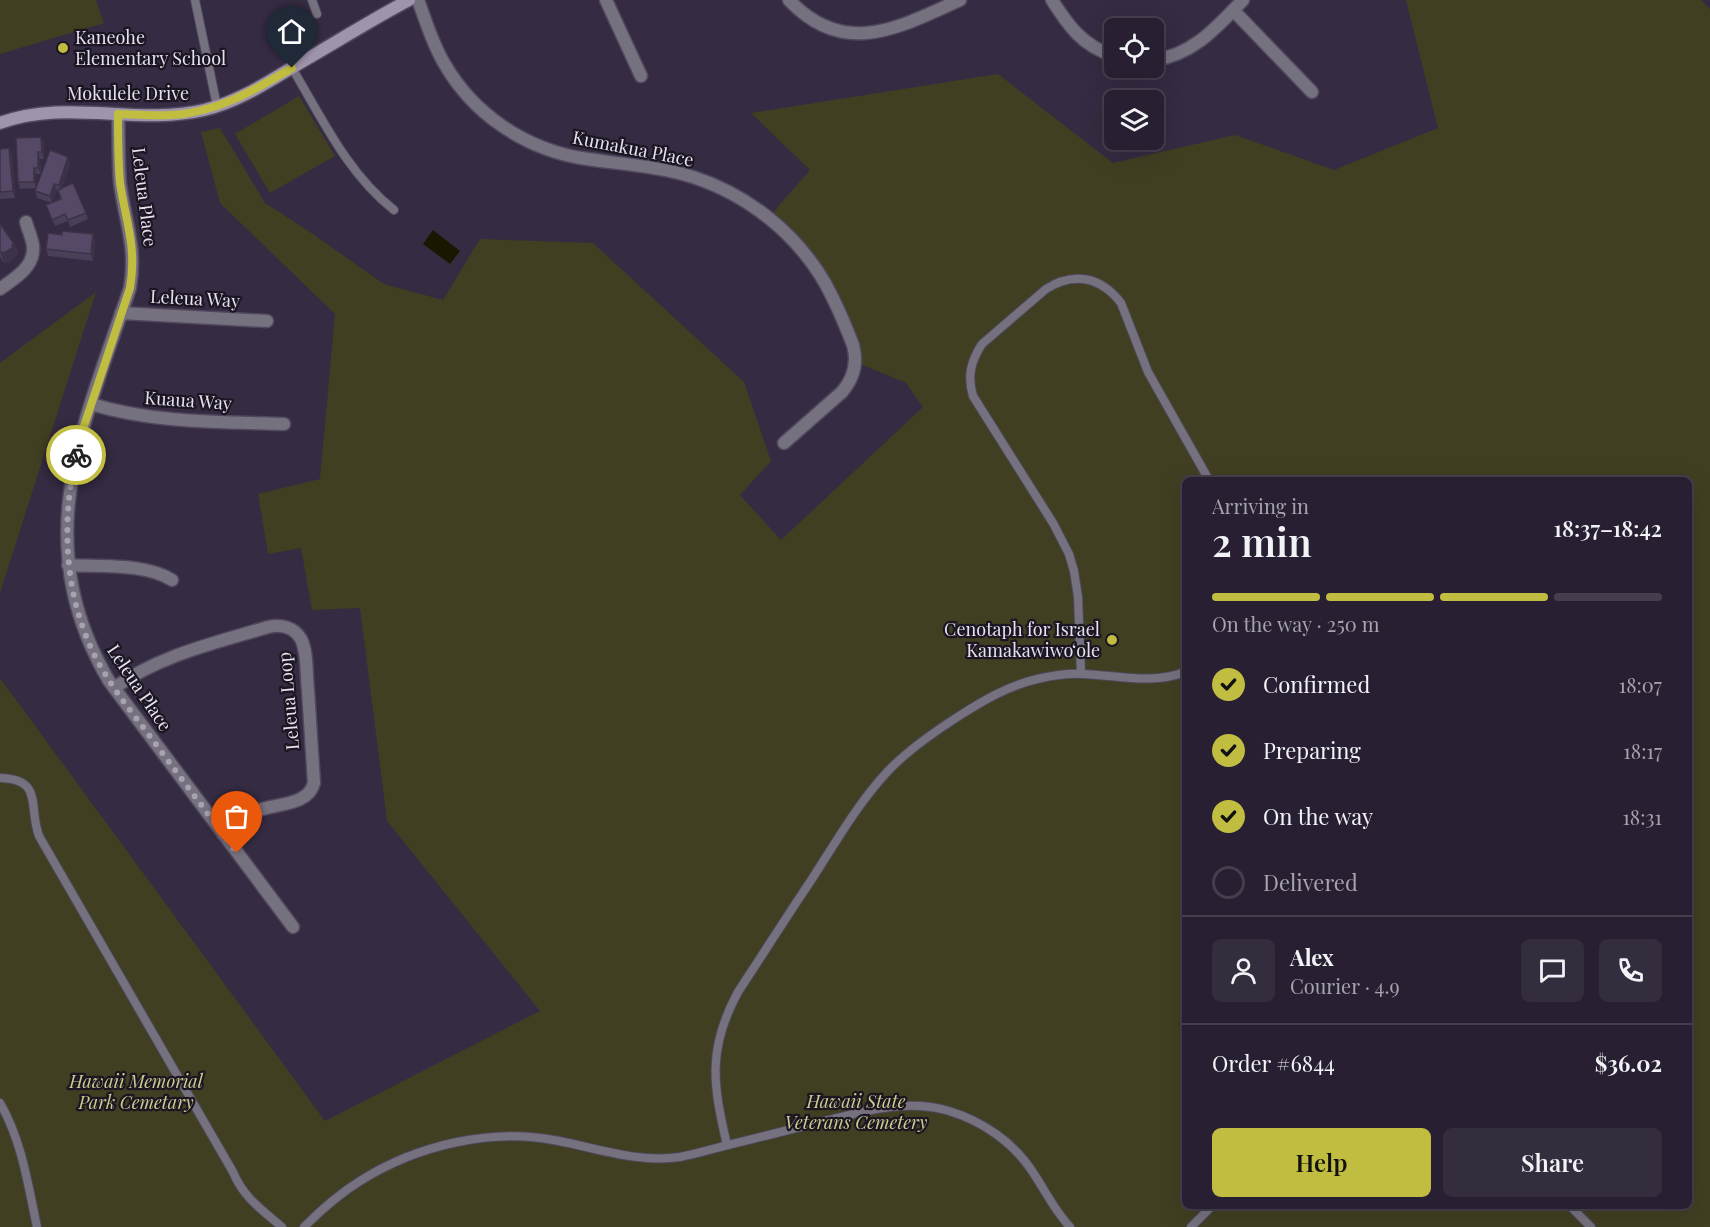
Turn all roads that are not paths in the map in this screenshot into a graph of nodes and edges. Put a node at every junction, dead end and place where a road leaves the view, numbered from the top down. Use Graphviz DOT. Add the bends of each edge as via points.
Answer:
graph roads {
  1 [pos="195,0"];
  2 [pos="312,0"];
  3 [pos="409,0"];
  4 [pos="418,0"];
  5 [pos="606,0"];
  6 [pos="789,0"];
  7 [pos="960,0"];
  8 [pos="1052,0"];
  9 [pos="1243,0"];
  10 [pos="1233,10"];
  11 [pos="316,14"];
  12 [pos="1104,52"];
  13 [pos="1164,58"];
  14 [pos="292,68"];
  15 [pos="641,76"];
  16 [pos="1312,92"];
  17 [pos="217,106"];
  18 [pos="118,114"];
  19 [pos="0,123"];
  20 [pos="394,210"];
  21 [pos="26,222"];
  22 [pos="2,284"];
  23 [pos="122,313"];
  24 [pos="267,321"];
  25 [pos="91,404"];
  26 [pos="284,424"];
  27 [pos="783,443"];
  28 [pos="1207,477"];
  29 [pos="68,565"];
  30 [pos="172,580"];
  31 [pos="1182,673"];
  32 [pos="1081,674"];
  33 [pos="114,688"];
  34 [pos="0,778"];
  35 [pos="223,834"];
  36 [pos="293,927"];
  37 [pos="0,1103"];
  38 [pos="727,1145"];
  39 [pos="1209,1209"];
  40 [pos="1573,1209"];
  41 [pos="37,1227"];
  42 [pos="282,1227"];
  43 [pos="304,1227"];
  44 [pos="1070,1227"];
  45 [pos="1191,1227"];
  46 [pos="1591,1227"];
  1 -- 17 [label="lane"];
  2 -- 11 [label="lane"];
  3 -- 14 [label="street, Mokulele Drive"];
  4 -- 27 [label="street, Kumakua Place" via="434,45 453,78 478,108 509,131 560,153 670,171 713,185 753,206 801,249 833,298 853,345 855,368 842,392"];
  5 -- 15 [label="street"];
  6 -- 7 [label="street" via="819,23 861,33 890,30"];
  8 -- 12 [label="street" via="1075,33"];
  9 -- 10 [label="street"];
  10 -- 13 [label="street" via="1198,44"];
  10 -- 16 [label="street"];
  14 -- 17 [label="street, Mokulele Drive" via="242,97"];
  14 -- 20 [label="lane" via="352,167"];
  17 -- 18 [label="street, Mokulele Drive" via="170,115"];
  18 -- 19 [label="street, Mokulele Drive" via="56,112"];
  18 -- 23 [label="street, Leleua Place" via="121,184 134,258"];
  21 -- 22 [label="street" via="33,245 32,257 23,272"];
  23 -- 24 [label="street, Leleua Way"];
  23 -- 25 [label="street, Leleua Place"];
  25 -- 26 [label="street, Kuaua Way" via="170,420"];
  25 -- 29 [label="street, Leleua Place" via="72,472"];
  28 -- 32 [label="lane" via="1148,372 1121,303 1097,282 1078,278 1053,284 982,344 970,369 973,396 1069,554 1078,597"];
  29 -- 30 [label="street" via="145,569"];
  29 -- 33 [label="street, Leleua Place" via="87,639"];
  31 -- 32 [label="lane" via="1154,679"];
  32 -- 38 [label="lane" via="1036,680 984,700 903,756 873,788 738,992 725,1019 717,1048 715,1078"];
  33 -- 35 [label="street, Leleua Place"];
  33 -- 35 [label="street, Leleua Loop" via="166,659 268,627 286,627 299,636 306,667 313,788 300,800 253,813"];
  34 -- 42 [label="lane" via="17,780 31,792 39,836 241,1189"];
  35 -- 36 [label="street, Leleua Place"];
  37 -- 41 [label="lane" via="19,1146"];
  38 -- 43 [label="lane" via="678,1157 649,1158 536,1137 468,1140 424,1151 381,1169 340,1195"];
  38 -- 44 [label="lane" via="883,1107 949,1111 980,1124 1009,1144 1032,1170"];
  39 -- 45 [label="lane"];
  40 -- 46 [label="lane"];
}
